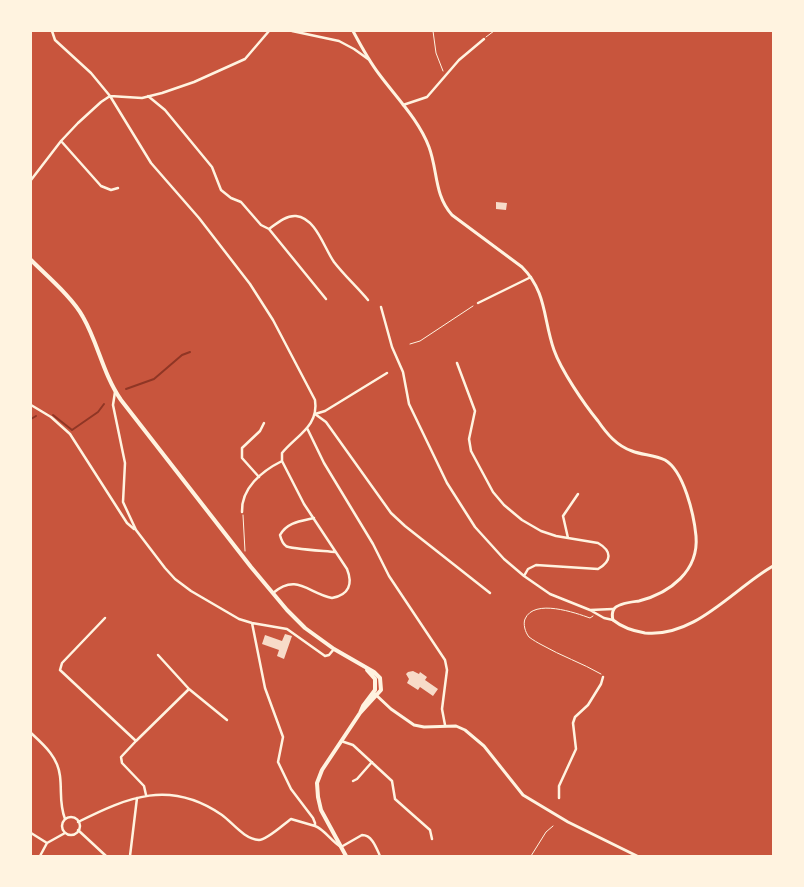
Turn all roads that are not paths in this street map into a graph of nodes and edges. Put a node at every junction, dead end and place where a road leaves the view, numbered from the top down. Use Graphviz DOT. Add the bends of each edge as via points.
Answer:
graph roads {
  1 [pos="52,31"];
  2 [pos="269,31"];
  3 [pos="292,31"];
  4 [pos="353,31"];
  5 [pos="484,38"];
  6 [pos="369,60"];
  7 [pos="110,96"];
  8 [pos="148,96"];
  9 [pos="403,105"];
  10 [pos="61,142"];
  11 [pos="31,180"];
  12 [pos="118,188"];
  13 [pos="269,229"];
  14 [pos="31,260"];
  15 [pos="531,277"];
  16 [pos="326,299"];
  17 [pos="368,300"];
  18 [pos="478,303"];
  19 [pos="381,306"];
  20 [pos="457,363"];
  21 [pos="386,374"];
  22 [pos="115,392"];
  23 [pos="31,406"];
  24 [pos="316,414"];
  25 [pos="264,423"];
  26 [pos="307,428"];
  27 [pos="282,461"];
  28 [pos="259,477"];
  29 [pos="578,494"];
  30 [pos="242,512"];
  31 [pos="314,518"];
  32 [pos="136,530"];
  33 [pos="568,538"];
  34 [pos="335,552"];
  35 [pos="773,566"];
  36 [pos="524,576"];
  37 [pos="273,593"];
  38 [pos="490,593"];
  39 [pos="614,609"];
  40 [pos="590,610"];
  41 [pos="105,618"];
  42 [pos="614,620"];
  43 [pos="252,623"];
  44 [pos="334,649"];
  45 [pos="158,655"];
  46 [pos="603,677"];
  47 [pos="189,689"];
  48 [pos="375,694"];
  49 [pos="227,720"];
  50 [pos="445,725"];
  51 [pos="31,733"];
  52 [pos="136,741"];
  53 [pos="342,741"];
  54 [pos="372,762"];
  55 [pos="353,781"];
  56 [pos="146,796"];
  57 [pos="137,797"];
  58 [pos="559,798"];
  59 [pos="65,820"];
  60 [pos="78,822"];
  61 [pos="315,826"];
  62 [pos="554,826"];
  63 [pos="78,830"];
  64 [pos="31,833"];
  65 [pos="65,833"];
  66 [pos="432,839"];
  67 [pos="47,843"];
  68 [pos="340,847"];
  69 [pos="40,856"];
  70 [pos="106,856"];
  71 [pos="130,856"];
  72 [pos="346,856"];
  73 [pos="380,856"];
  74 [pos="531,856"];
  75 [pos="637,856"];
  1 -- 7 [label="street" via="55,40 91,73"];
  2 -- 8 [label="street" via="245,59 194,82"];
  3 -- 6 [label="street" via="339,41"];
  4 -- 6 [label="street"];
  5 -- 9 [label="street" via="426,97"];
  6 -- 9 [label="street"];
  7 -- 8 [label="street"];
  7 -- 10 [label="street"];
  7 -- 24 [label="street" via="151,163 199,218 263,304 312,392"];
  8 -- 13 [label="street" via="165,110 212,167 221,190 241,202"];
  9 -- 15 [label="street" via="430,147 438,193 447,210"];
  10 -- 11 [label="street"];
  10 -- 12 [label="street" via="101,186 111,190"];
  13 -- 16 [label="street"];
  13 -- 17 [label="street" via="287,217 298,216 306,220 334,262"];
  14 -- 22 [label="main road" via="83,317"];
  15 -- 18 [label="street"];
  15 -- 39 [label="street" via="543,301 560,364 597,420 622,446 667,462 678,476 690,506 696,550 689,570 653,596 618,605"];
  19 -- 36 [label="street" via="392,347 404,372 409,404 447,483 475,527"];
  20 -- 33 [label="street" via="475,412 469,440 471,451 493,492 522,520 542,531"];
  21 -- 24 [label="street"];
  22 -- 32 [label="street" via="113,405 125,463 123,502"];
  22 -- 37 [label="main road"];
  23 -- 32 [label="street" via="65,428 128,524"];
  24 -- 26 [label="street"];
  24 -- 38 [label="street" via="326,422 391,513"];
  25 -- 28 [label="street" via="242,448 242,458"];
  26 -- 27 [label="street" via="282,453"];
  26 -- 50 [label="street" via="389,576 445,660 447,670 442,709"];
  27 -- 28 [label="street"];
  27 -- 31 [label="street"];
  28 -- 30 [label="street" via="245,494"];
  29 -- 33 [label="street" via="563,516"];
  31 -- 34 [label="street"];
  31 -- 34 [label="street" via="289,525 280,536 282,542 287,548"];
  32 -- 43 [label="street" via="175,579 216,607"];
  33 -- 36 [label="street" via="604,546 608,552 605,565 598,569 536,565"];
  34 -- 37 [label="street" via="351,580 342,594 332,598 293,584 282,586"];
  35 -- 42 [label="street" via="708,612 669,632 628,629"];
  36 -- 40 [label="street" via="550,594"];
  37 -- 44 [label="main road" via="306,628"];
  39 -- 40 [label="street"];
  39 -- 42 [label="street"];
  40 -- 42 [label="street"];
  41 -- 52 [label="street" via="62,663 60,670"];
  43 -- 44 [label="street" via="287,629 325,656"];
  43 -- 61 [label="street" via="265,688 283,737 278,762"];
  44 -- 48 [label="main road" via="366,668 375,679"];
  45 -- 47 [label="street"];
  46 -- 58 [label="street" via="588,705 575,718 576,749 559,786"];
  47 -- 49 [label="street"];
  47 -- 52 [label="street"];
  48 -- 50 [label="street" via="414,725"];
  48 -- 53 [label="main road" via="363,706"];
  50 -- 75 [label="street" via="465,730 479,741 516,788 537,805"];
  51 -- 59 [label="street" via="48,750 58,767 60,805"];
  52 -- 56 [label="street" via="122,757 122,763 144,786"];
  53 -- 54 [label="street" via="353,745"];
  53 -- 68 [label="main road" via="317,783 321,810"];
  54 -- 55 [label="street"];
  54 -- 66 [label="street" via="392,780 395,799 430,830"];
  56 -- 57 [label="street"];
  56 -- 61 [label="street" via="186,797 258,840 291,819"];
  57 -- 60 [label="street"];
  57 -- 71 [label="street"];
  59 -- 60 [label="street" via="73,818"];
  59 -- 65 [label="street" via="62,825"];
  60 -- 63 [label="street"];
  61 -- 68 [label="street"];
  62 -- 74 [label="lane" via="546,832"];
  63 -- 65 [label="street" via="71,835"];
  63 -- 70 [label="street"];
  64 -- 67 [label="street"];
  65 -- 67 [label="street"];
  67 -- 69 [label="street"];
  68 -- 72 [label="main road"];
  68 -- 73 [label="street" via="365,835 371,838"];
}
